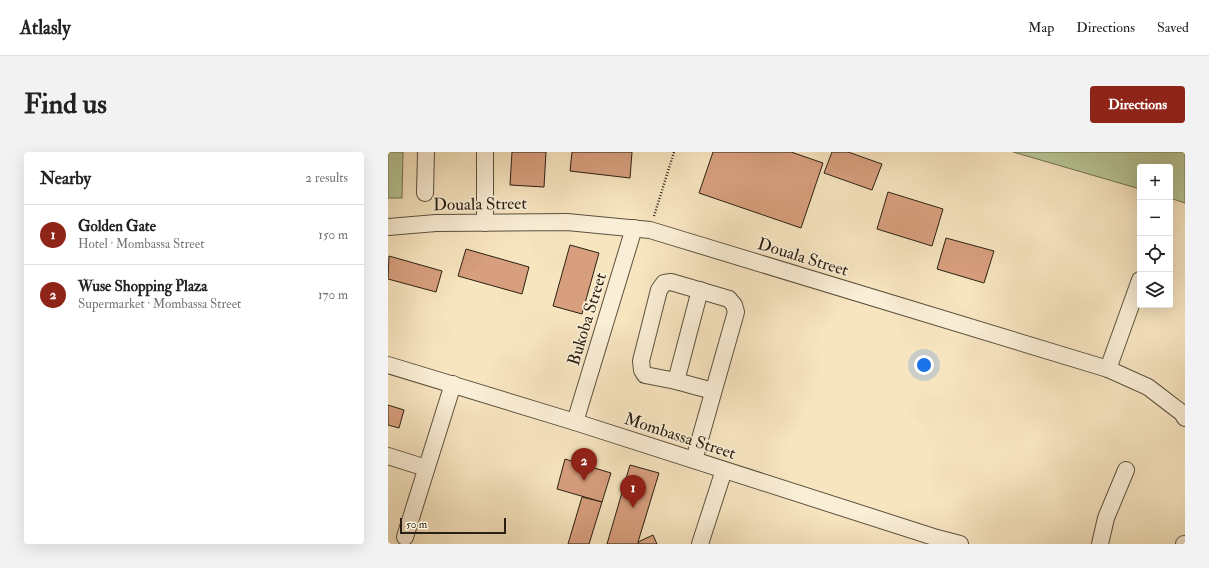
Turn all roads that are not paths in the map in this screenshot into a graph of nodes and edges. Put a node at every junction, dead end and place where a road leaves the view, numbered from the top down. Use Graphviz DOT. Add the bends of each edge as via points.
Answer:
graph roads {
  1 [pos="426,152"];
  2 [pos="485,152"];
  3 [pos="425,193"];
  4 [pos="485,223"];
  5 [pos="388,227"];
  6 [pos="642,229"];
  7 [pos="1137,288"];
  8 [pos="700,290"];
  9 [pos="388,365"];
  10 [pos="1108,369"];
  11 [pos="676,381"];
  12 [pos="453,384"];
  13 [pos="713,391"];
  14 [pos="1185,418"];
  15 [pos="575,422"];
  16 [pos="388,456"];
  17 [pos="694,460"];
  18 [pos="426,468"];
  19 [pos="724,470"];
  20 [pos="1126,470"];
  21 [pos="405,537"];
  22 [pos="700,544"];
  23 [pos="960,544"];
  24 [pos="1100,544"];
  1 -- 3 [label="street"];
  2 -- 4 [label="street"];
  4 -- 5 [label="street, Douala Street" via="436,223"];
  4 -- 6 [label="street, Douala Street" via="567,222"];
  6 -- 10 [label="street, Douala Street"];
  6 -- 15 [label="street, Bukoba Street"];
  7 -- 10 [label="street"];
  8 -- 11 [label="street"];
  8 -- 11 [label="street" via="671,282 664,283 659,290 641,361 642,370 645,375"];
  8 -- 13 [label="street" via="729,299 736,312"];
  9 -- 12 [label="street, Mombassa Street"];
  10 -- 14 [label="street, Douala Street" via="1148,387"];
  11 -- 13 [label="street"];
  12 -- 15 [label="street, Mombassa Street"];
  12 -- 18 [label="street"];
  13 -- 17 [label="street"];
  15 -- 17 [label="street, Mombassa Street"];
  16 -- 18 [label="street"];
  17 -- 19 [label="street, Mombassa Street"];
  18 -- 21 [label="street"];
  19 -- 22 [label="street"];
  19 -- 23 [label="street, Mombassa Street"];
  20 -- 24 [label="street" via="1106,518"];
}
